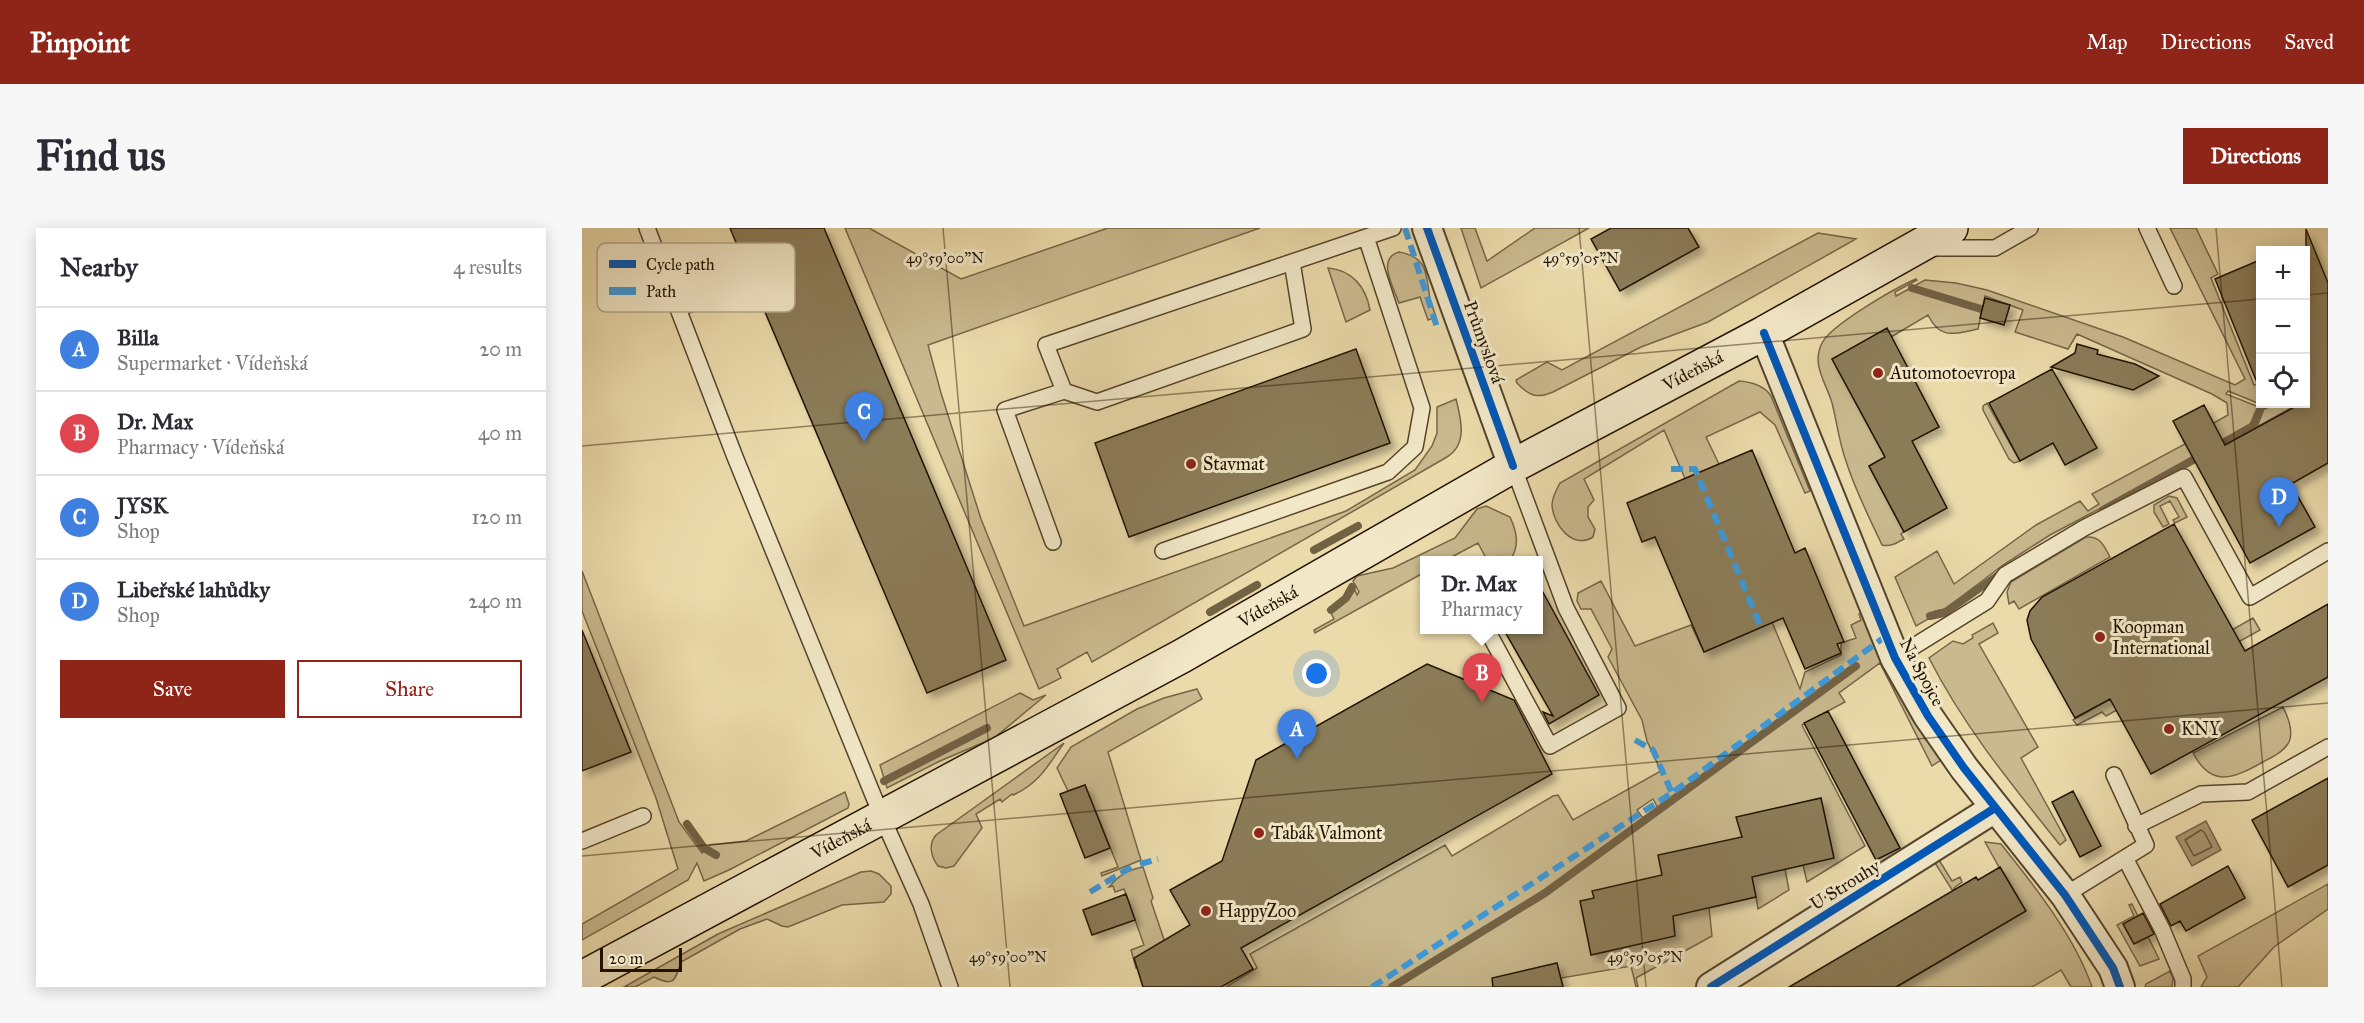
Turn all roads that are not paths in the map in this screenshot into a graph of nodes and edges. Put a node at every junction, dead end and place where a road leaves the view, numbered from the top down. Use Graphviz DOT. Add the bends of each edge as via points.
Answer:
graph roads {
  1 [pos="647,228"];
  2 [pos="1393,228"];
  3 [pos="1427,228"];
  4 [pos="1951,228"];
  5 [pos="2030,228"];
  6 [pos="2147,228"];
  7 [pos="1366,237"];
  8 [pos="653,243"];
  9 [pos="1916,248"];
  10 [pos="1292,262"];
  11 [pos="2174,286"];
  12 [pos="679,312"];
  13 [pos="1764,333"];
  14 [pos="1064,391"];
  15 [pos="1513,466"];
  16 [pos="1053,542"];
  17 [pos="1163,551"];
  18 [pos="2328,551"];
  19 [pos="1541,556"];
  20 [pos="1543,560"];
  21 [pos="1489,634"];
  22 [pos="1896,658"];
  23 [pos="2328,747"];
  24 [pos="2114,775"];
  25 [pos="1995,808"];
  26 [pos="643,816"];
  27 [pos="882,817"];
  28 [pos="2136,826"];
  29 [pos="582,841"];
  30 [pos="2125,858"];
  31 [pos="2065,895"];
  32 [pos="582,978"];
  33 [pos="950,987"];
  34 [pos="1711,987"];
  35 [pos="2121,987"];
  36 [pos="2183,987"];
  1 -- 8 [label="lane"];
  2 -- 7 [label="lane"];
  3 -- 15 [label="street, Průmyslová"];
  4 -- 9 [label="main road, Vídeňská"];
  5 -- 9 [label="lane" via="1995,248"];
  6 -- 11 [label="lane"];
  7 -- 10 [label="lane"];
  7 -- 17 [label="lane" via="1422,408 1415,447 1388,472"];
  9 -- 13 [label="main road, Vídeňská"];
  10 -- 14 [label="lane" via="1046,345"];
  10 -- 14 [label="lane" via="1303,329 1097,402"];
  12 -- 27 [label="lane"];
  13 -- 15 [label="main road, Vídeňská"];
  13 -- 22 [label="street, Na Spojce"];
  14 -- 16 [label="lane" via="1005,410"];
  15 -- 19 [label="lane"];
  15 -- 27 [label="main road, Vídeňská" via="1182,656"];
  18 -- 22 [label="lane" via="2250,597 2184,477 2084,528 2005,575 1987,601"];
  20 -- 21 [label="lane" via="1618,708 1550,746"];
  22 -- 25 [label="street, Na Spojce" via="1928,716"];
  23 -- 28 [label="lane" via="2248,792 2200,794"];
  24 -- 28 [label="lane"];
  25 -- 31 [label="street, Na Spojce"];
  25 -- 34 [label="street, U Strouhy"];
  26 -- 29 [label="lane"];
  27 -- 32 [label="main road, Vídeňská"];
  27 -- 33 [label="lane" via="921,904"];
  28 -- 30 [label="lane" via="2146,846"];
  30 -- 31 [label="lane"];
  30 -- 36 [label="lane" via="2162,929"];
  31 -- 35 [label="street, Na Spojce" via="2113,968"];
}
